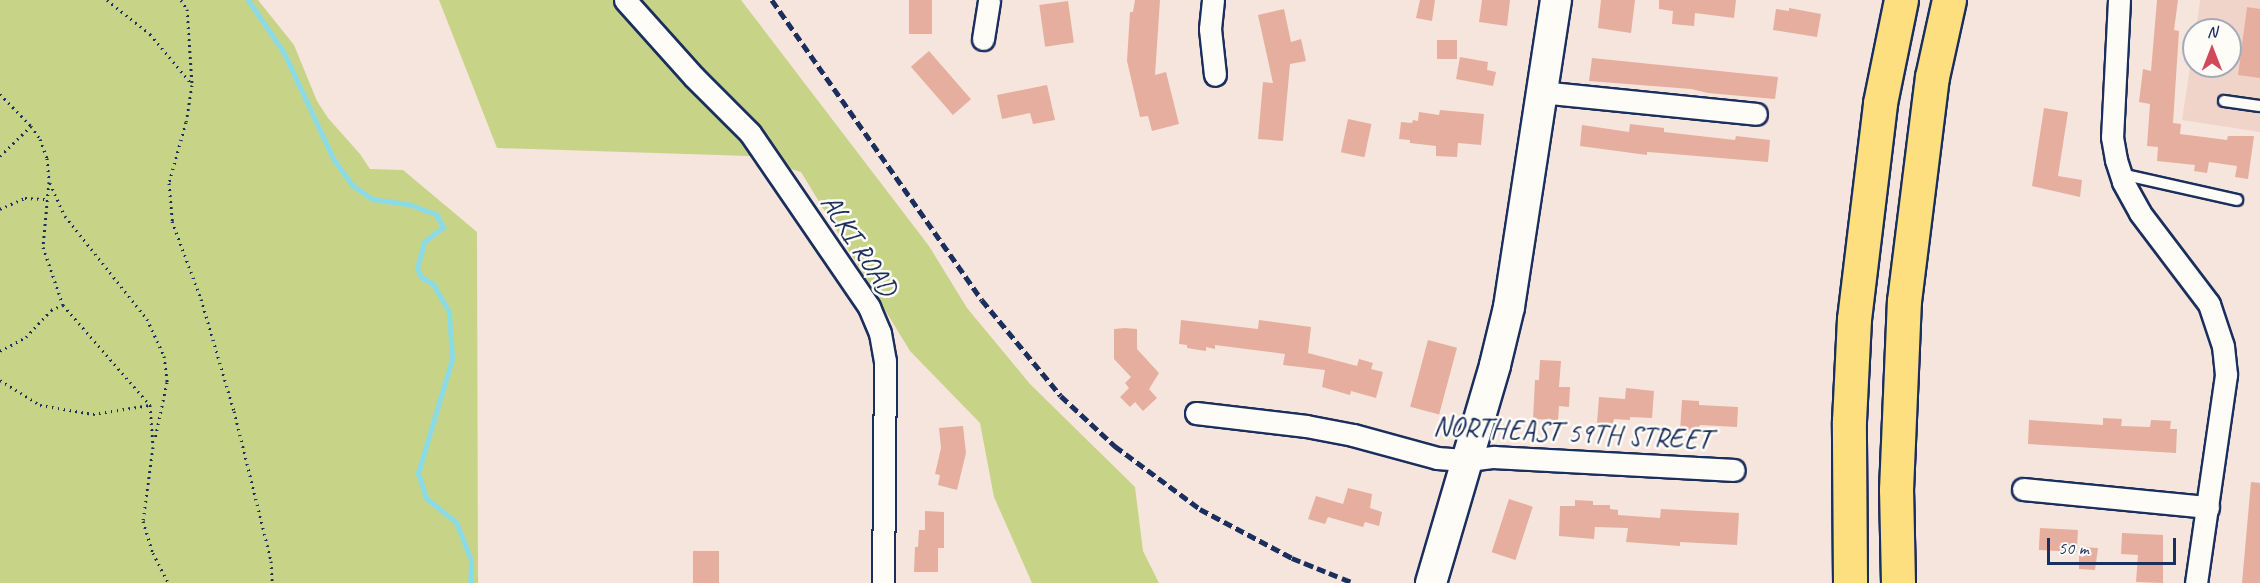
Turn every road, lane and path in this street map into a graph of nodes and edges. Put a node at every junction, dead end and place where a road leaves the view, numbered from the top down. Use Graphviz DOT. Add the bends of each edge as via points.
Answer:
graph roads {
  1 [pos="107,0"];
  2 [pos="181,0"];
  3 [pos="625,0"];
  4 [pos="989,0"];
  5 [pos="1212,0"];
  6 [pos="1556,0"];
  7 [pos="1900,0"];
  8 [pos="1949,0"];
  9 [pos="2120,0"];
  10 [pos="983,39"];
  11 [pos="1215,75"];
  12 [pos="192,85"];
  13 [pos="1541,92"];
  14 [pos="0,94"];
  15 [pos="2224,101"];
  16 [pos="2260,106"];
  17 [pos="1756,114"];
  18 [pos="31,126"];
  19 [pos="0,156"];
  20 [pos="2120,174"];
  21 [pos="49,182"];
  22 [pos="48,199"];
  23 [pos="2237,200"];
  24 [pos="0,209"];
  25 [pos="63,305"];
  26 [pos="0,351"];
  27 [pos="0,380"];
  28 [pos="150,405"];
  29 [pos="1196,413"];
  30 [pos="153,447"];
  31 [pos="1468,460"];
  32 [pos="1734,470"];
  33 [pos="2023,489"];
  34 [pos="2208,507"];
  35 [pos="1434,574"];
  36 [pos="168,583"];
  37 [pos="272,583"];
  38 [pos="883,583"];
  39 [pos="1850,583"];
  40 [pos="1898,583"];
  41 [pos="2196,583"];
  1 -- 12 [label="path" via="150,34"];
  2 -- 12 [label="path" via="187,9"];
  3 -- 38 [label="street, ALKI ROAD" via="750,133 873,316 885,361"];
  4 -- 10 [label="street"];
  5 -- 11 [label="street" via="1210,30"];
  6 -- 13 [label="street"];
  7 -- 39 [label="highway" via="1880,103 1854,319 1849,421"];
  8 -- 40 [label="highway" via="1932,77 1904,301 1896,490"];
  9 -- 20 [label="street" via="2112,137"];
  12 -- 37 [label="path" via="169,183 172,221 201,299 234,411 271,561"];
  13 -- 17 [label="street"];
  13 -- 31 [label="street" via="1509,308"];
  14 -- 18 [label="path"];
  15 -- 16 [label="lane"];
  18 -- 19 [label="path"];
  18 -- 21 [label="path" via="47,158"];
  20 -- 23 [label="lane"];
  20 -- 34 [label="street" via="2139,213 2201,290 2220,333 2226,375"];
  21 -- 22 [label="path"];
  21 -- 30 [label="path" via="65,216 147,319 164,356 167,382"];
  22 -- 24 [label="path" via="25,198"];
  22 -- 25 [label="path" via="43,247"];
  25 -- 26 [label="path" via="51,310 26,337"];
  25 -- 28 [label="path"];
  27 -- 28 [label="path" via="40,405 93,414"];
  28 -- 30 [label="path"];
  29 -- 31 [label="street, NORTHEAST 59TH STREET" via="1306,426 1437,458"];
  30 -- 36 [label="path" via="143,521 149,544"];
  31 -- 32 [label="street, NORTHEAST 59TH STREET" via="1494,457"];
  31 -- 35 [label="street"];
  33 -- 34 [label="street"];
  34 -- 41 [label="street"];
}
